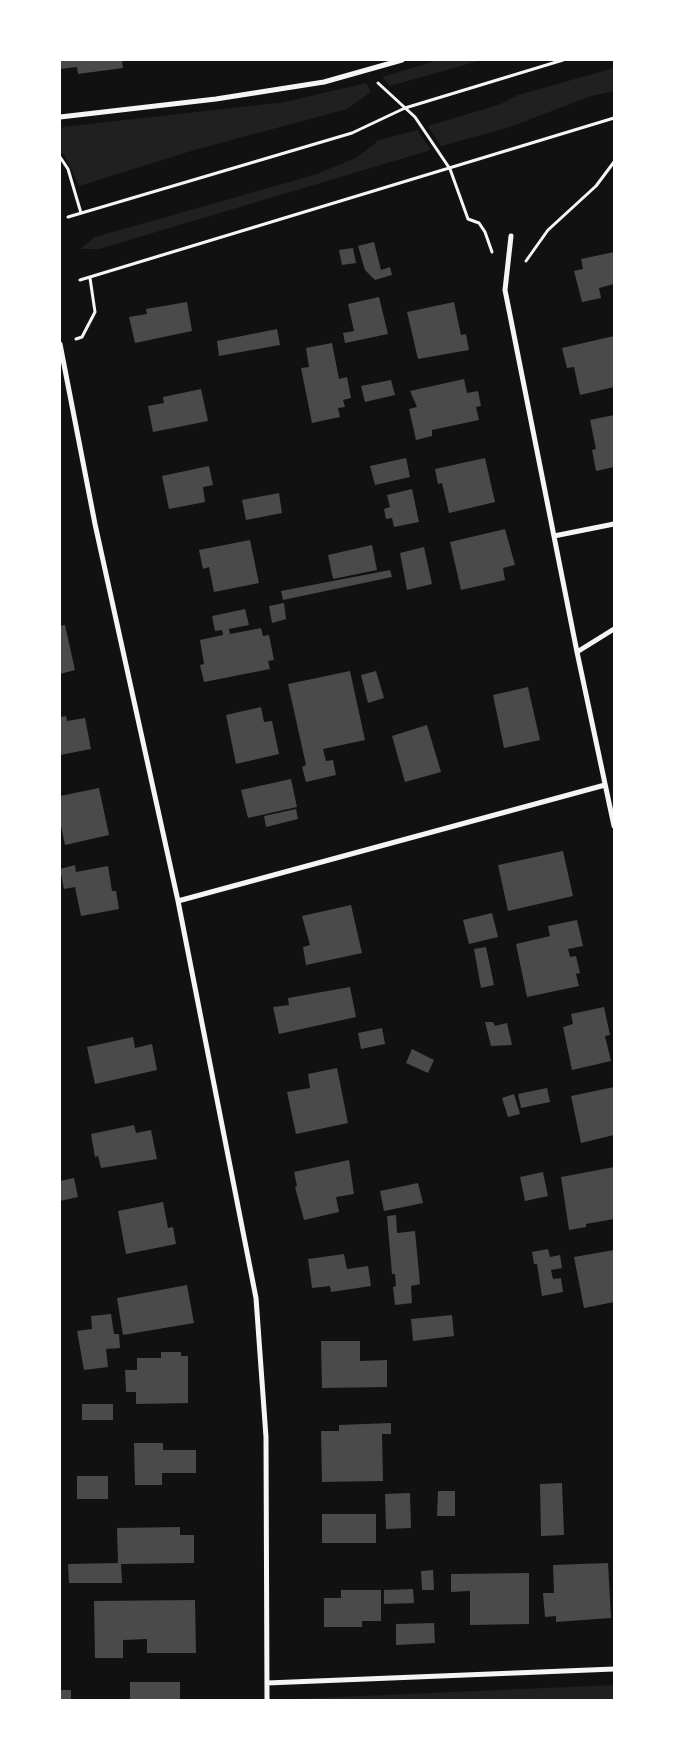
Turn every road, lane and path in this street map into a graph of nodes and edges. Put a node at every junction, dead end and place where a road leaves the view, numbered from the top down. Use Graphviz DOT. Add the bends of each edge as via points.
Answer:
graph roads {
  1 [pos="402,60"];
  2 [pos="563,60"];
  3 [pos="365,71"];
  4 [pos="405,108"];
  5 [pos="60,117"];
  6 [pos="614,118"];
  7 [pos="60,157"];
  8 [pos="614,162"];
  9 [pos="450,169"];
  10 [pos="81,213"];
  11 [pos="68,217"];
  12 [pos="511,236"];
  13 [pos="494,257"];
  14 [pos="90,278"];
  15 [pos="80,280"];
  16 [pos="505,290"];
  17 [pos="60,346"];
  18 [pos="614,524"];
  19 [pos="554,536"];
  20 [pos="614,629"];
  21 [pos="577,652"];
  22 [pos="605,785"];
  23 [pos="614,826"];
  24 [pos="178,901"];
  25 [pos="614,1669"];
  26 [pos="267,1683"];
  27 [pos="267,1700"];
  1 -- 3 [label="street"];
  2 -- 4 [label="path"];
  3 -- 4 [label="path"];
  3 -- 5 [label="street" via="324,82 225,98"];
  4 -- 9 [label="path" via="415,117"];
  4 -- 10 [label="path" via="352,133"];
  6 -- 9 [label="path"];
  7 -- 10 [label="path" via="68,169"];
  8 -- 16 [label="path" via="596,186 548,230"];
  9 -- 13 [label="path" via="468,219 479,223"];
  9 -- 14 [label="path"];
  10 -- 11 [label="path"];
  12 -- 16 [label="street"];
  14 -- 15 [label="path"];
  14 -- 17 [label="path" via="95,312 82,337"];
  16 -- 19 [label="street"];
  17 -- 24 [label="street" via="95,524"];
  18 -- 19 [label="street"];
  19 -- 21 [label="street"];
  20 -- 21 [label="street"];
  21 -- 22 [label="street"];
  22 -- 23 [label="street"];
  22 -- 24 [label="street"];
  24 -- 26 [label="street" via="256,1298 266,1437"];
  25 -- 26 [label="street"];
  26 -- 27 [label="street"];
}
